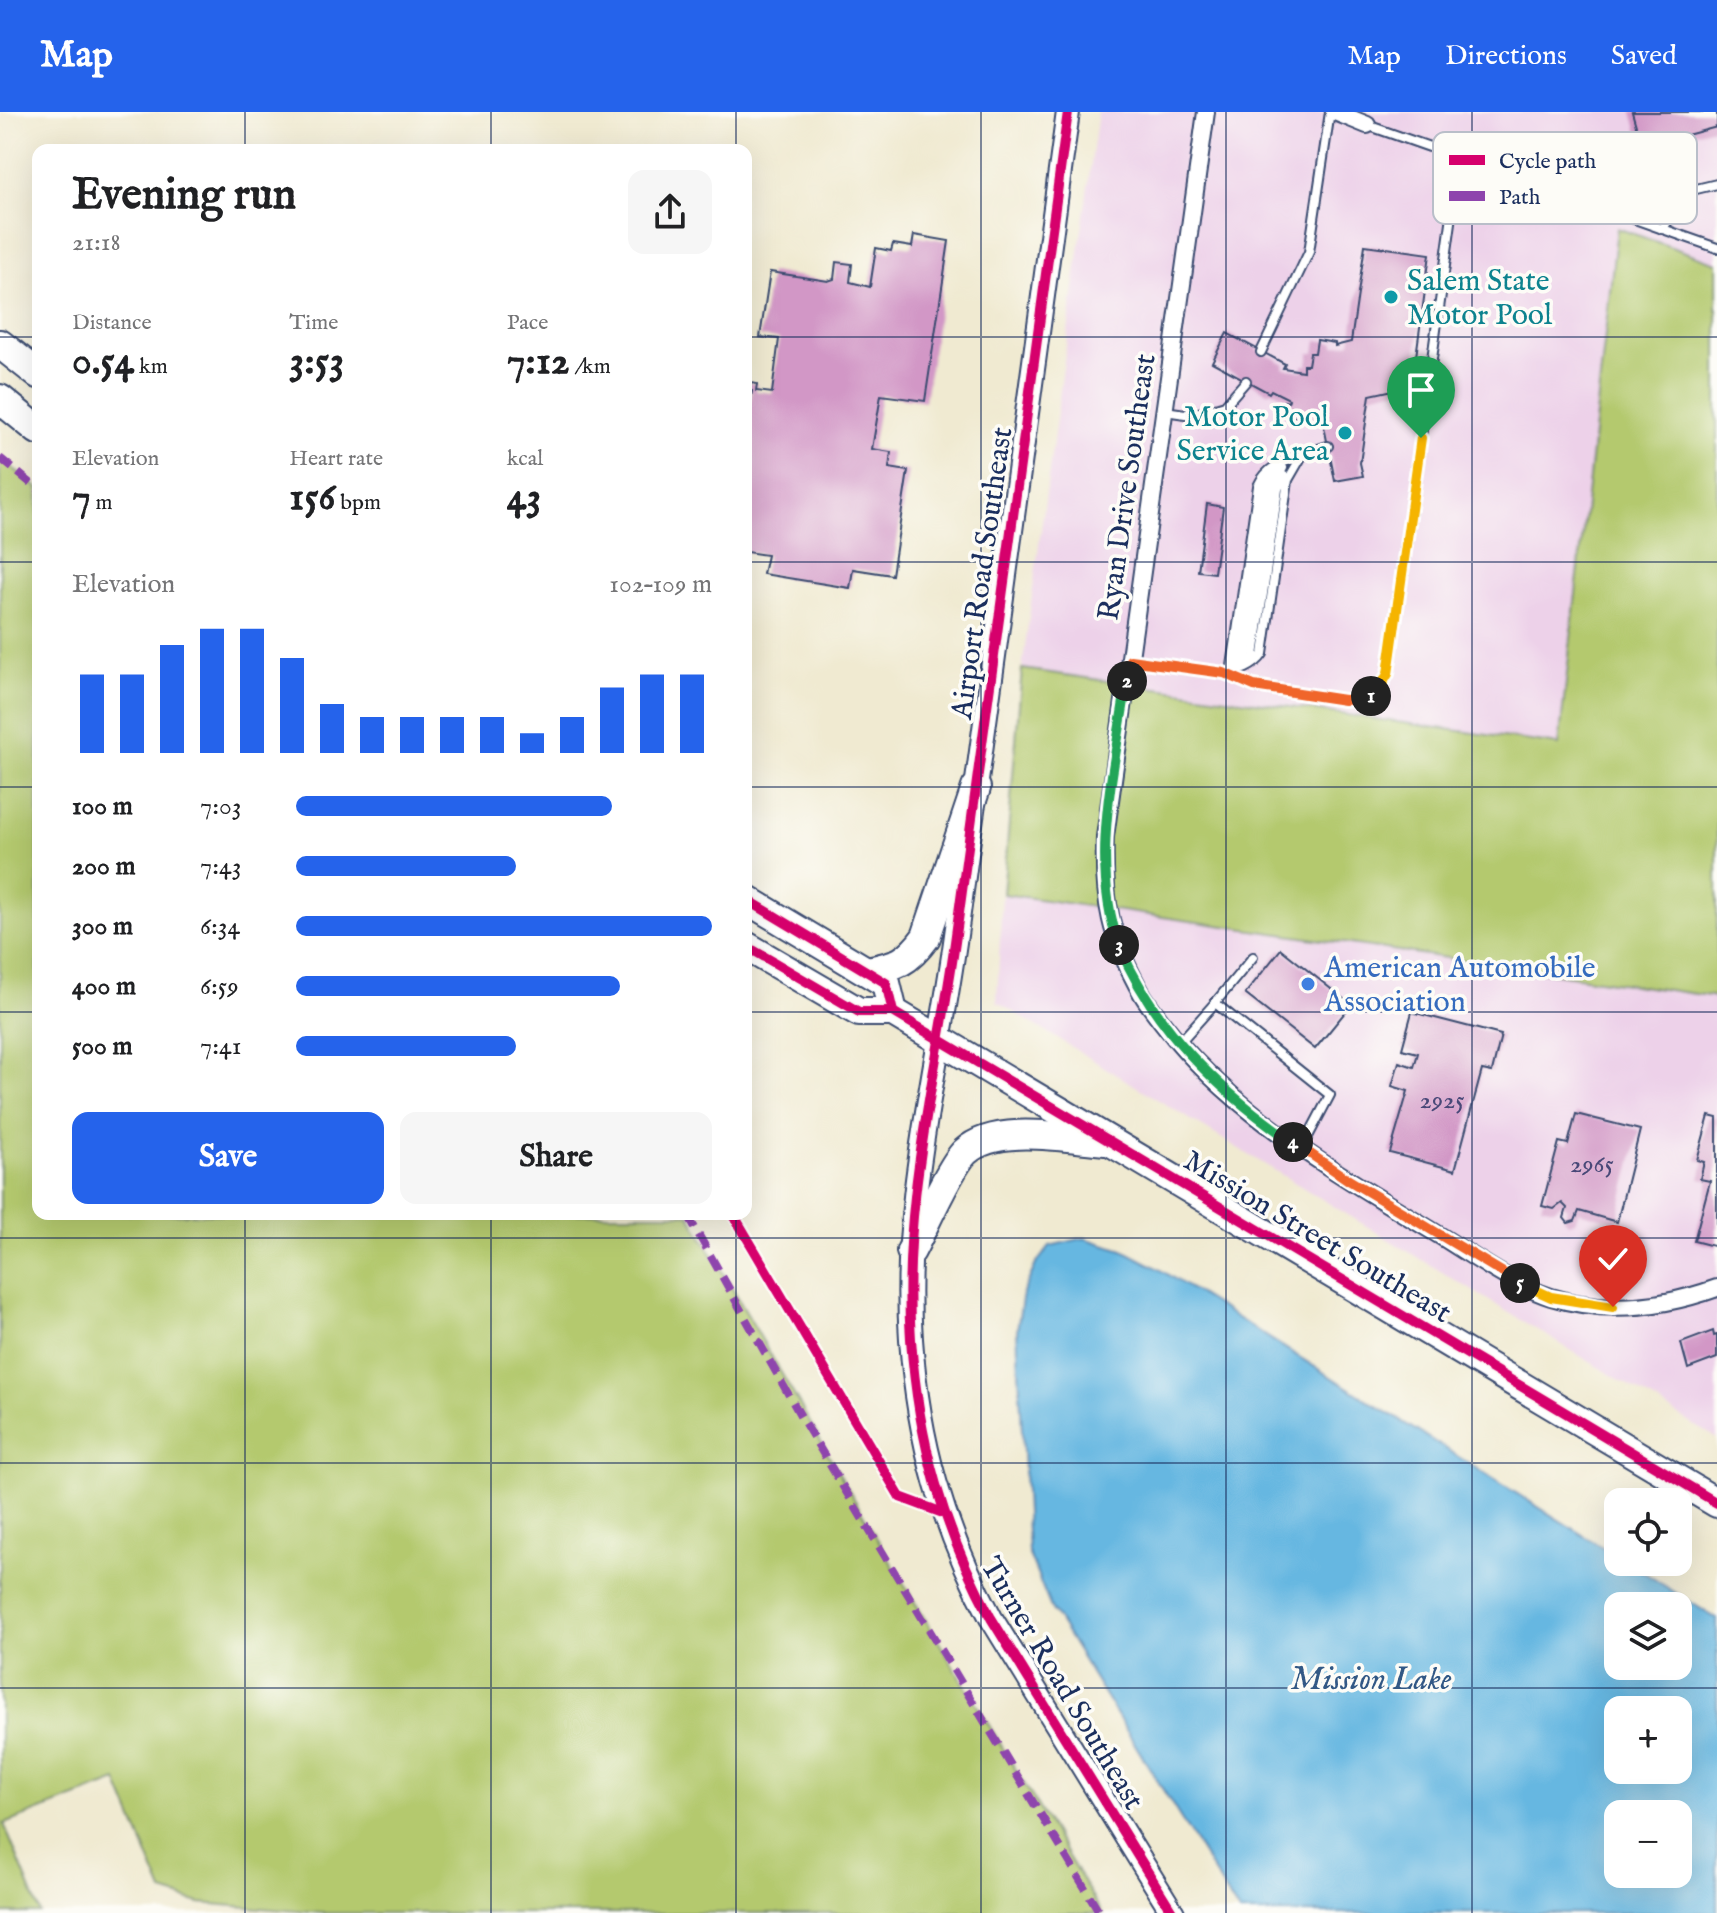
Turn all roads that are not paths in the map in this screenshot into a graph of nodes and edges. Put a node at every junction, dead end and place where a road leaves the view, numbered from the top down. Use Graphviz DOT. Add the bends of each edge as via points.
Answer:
graph roads {
  1 [pos="1068,112"];
  2 [pos="1206,112"];
  3 [pos="1333,112"];
  4 [pos="1367,125"];
  5 [pos="1433,148"];
  6 [pos="1717,184"];
  7 [pos="1697,189"];
  8 [pos="1451,224"];
  9 [pos="1648,224"];
  10 [pos="1666,224"];
  11 [pos="1662,229"];
  12 [pos="1717,248"];
  13 [pos="0,344"];
  14 [pos="1261,352"];
  15 [pos="32,369"];
  16 [pos="1246,381"];
  17 [pos="0,399"];
  18 [pos="1165,411"];
  19 [pos="32,425"];
  20 [pos="1328,446"];
  21 [pos="1303,454"];
  22 [pos="1130,660"];
  23 [pos="1238,669"];
  24 [pos="976,788"];
  25 [pos="752,903"];
  26 [pos="752,950"];
  27 [pos="1253,957"];
  28 [pos="867,971"];
  29 [pos="1215,1003"];
  30 [pos="893,1012"];
  31 [pos="941,1041"];
  32 [pos="1179,1043"];
  33 [pos="1114,1141"];
  34 [pos="1302,1148"];
  35 [pos="911,1251"];
  36 [pos="1717,1288"];
  37 [pos="1717,1503"];
  38 [pos="1173,1913"];
  1 -- 24 [label="main road, Airport Road Southeast"];
  2 -- 18 [label="street, Ryan Drive Southeast"];
  3 -- 4 [label="street"];
  3 -- 14 [label="lane" via="1309,252"];
  4 -- 5 [label="lane"];
  6 -- 7 [label="lane"];
  8 -- 23 [label="lane" via="1388,674 1377,692 1344,700 1254,686"];
  9 -- 11 [label="lane"];
  10 -- 11 [label="lane"];
  11 -- 12 [label="lane"];
  13 -- 15 [label="highway"];
  16 -- 18 [label="lane" via="1225,405 1192,415"];
  17 -- 19 [label="highway"];
  18 -- 22 [label="street, Ryan Drive Southeast"];
  20 -- 21 [label="lane"];
  21 -- 23 [label="lane" via="1278,489"];
  21 -- 23 [label="lane" via="1279,467 1265,487"];
  22 -- 23 [label="lane"];
  22 -- 32 [label="street, Ryan Drive Southeast" via="1105,837 1106,901 1119,947 1143,996"];
  24 -- 28 [label="highway" via="926,937 902,963"];
  24 -- 31 [label="main road, Airport Road Southeast"];
  25 -- 28 [label="highway"];
  26 -- 30 [label="highway, Mission Street Southeast" via="859,1012"];
  27 -- 29 [label="lane"];
  28 -- 30 [label="highway" via="886,983"];
  29 -- 32 [label="lane"];
  29 -- 34 [label="lane" via="1330,1095"];
  30 -- 31 [label="highway, Mission Street Southeast"];
  31 -- 33 [label="highway, Mission Street Southeast"];
  31 -- 35 [label="main road, Turner Road Southeast"];
  32 -- 34 [label="street, Ryan Drive Southeast" via="1223,1088"];
  33 -- 35 [label="highway" via="1021,1134 984,1141 964,1153"];
  33 -- 37 [label="highway, Mission Street Southeast"];
  34 -- 36 [label="street, Ryan Drive Southeast" via="1489,1266 1551,1297 1613,1307 1651,1305"];
  35 -- 38 [label="main road, Turner Road Southeast" via="916,1387 943,1513 965,1569"];
}
